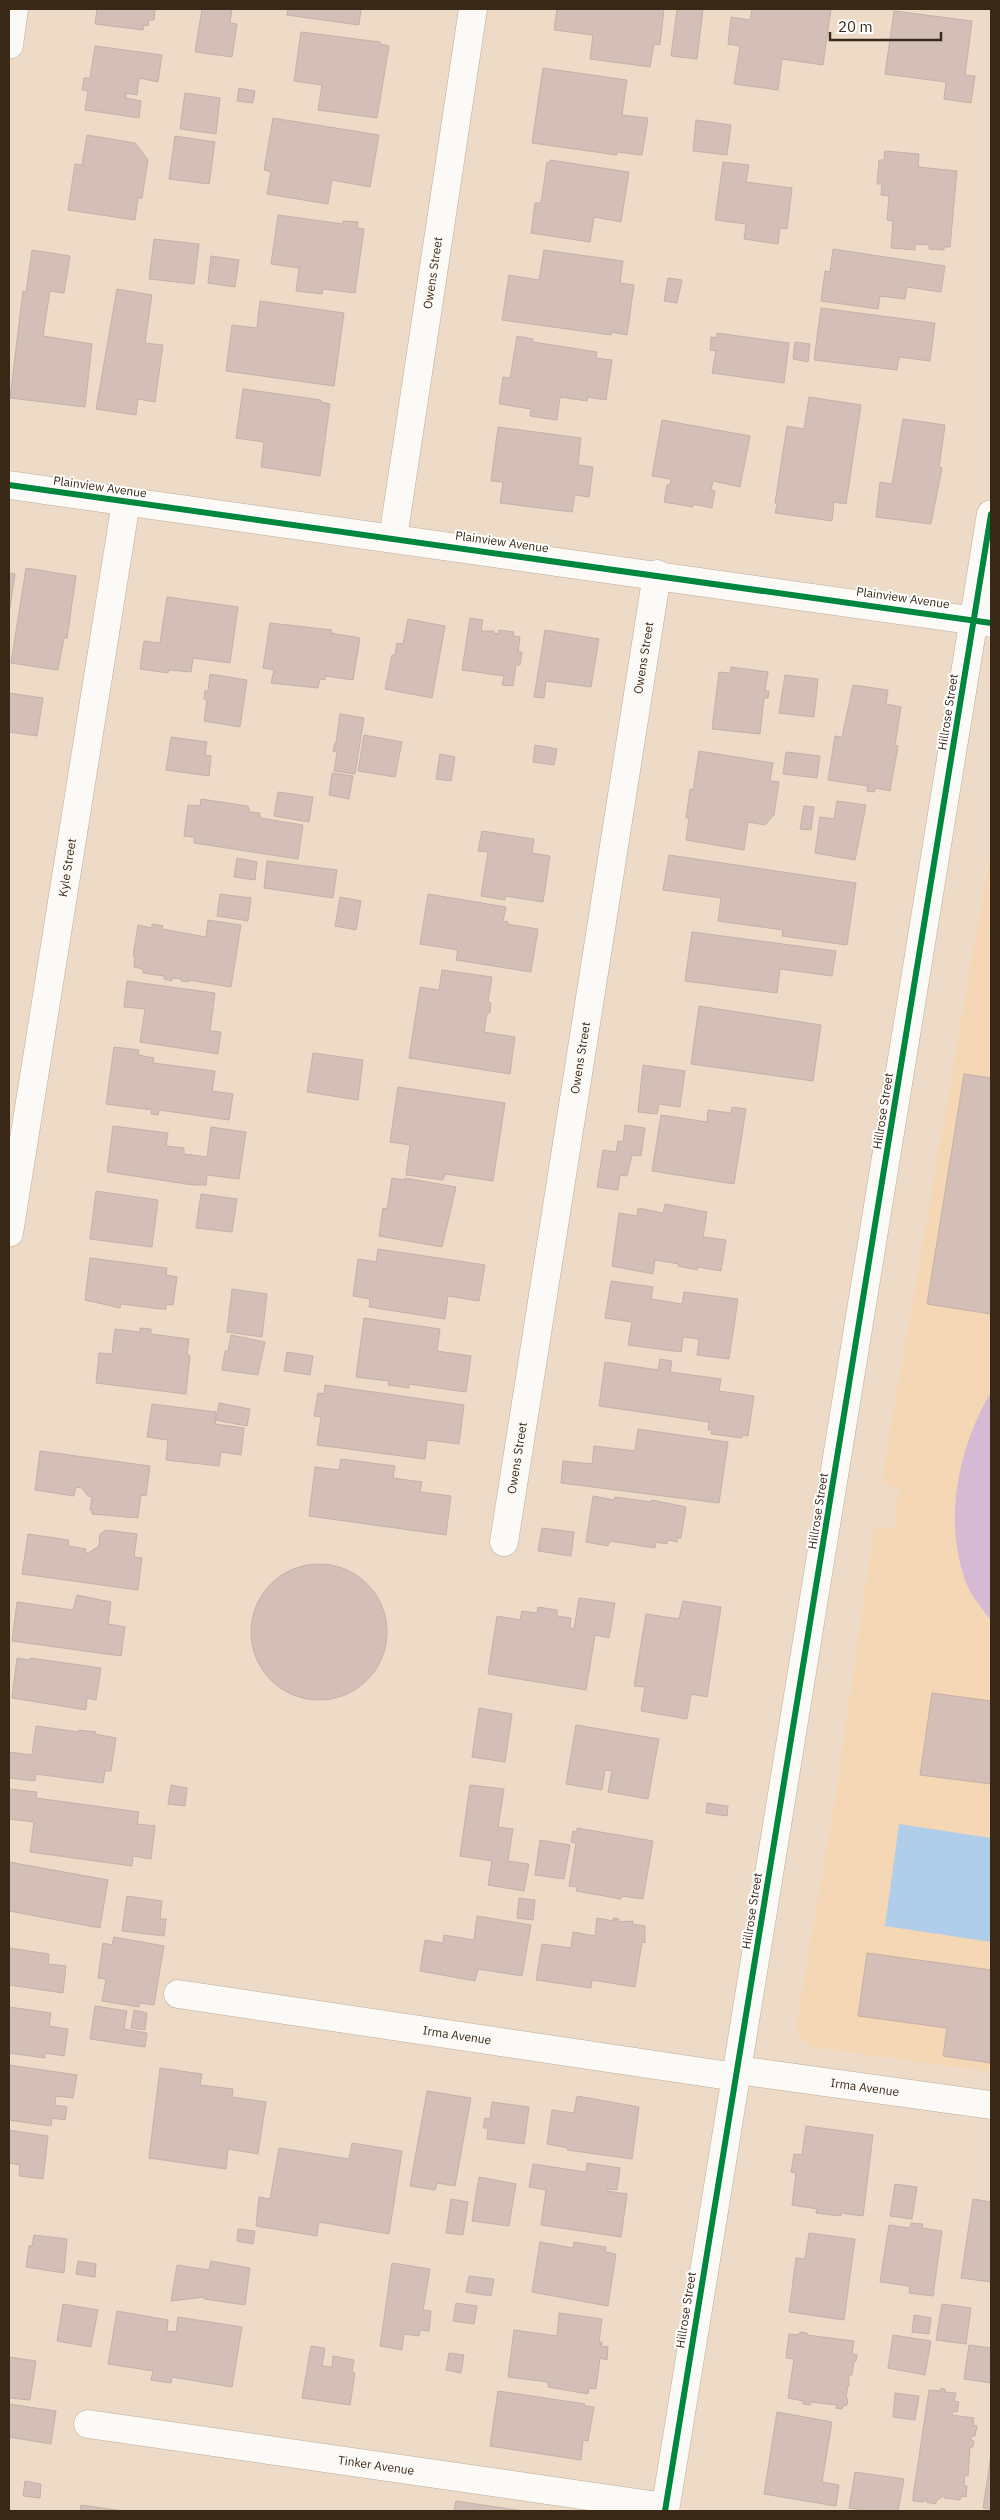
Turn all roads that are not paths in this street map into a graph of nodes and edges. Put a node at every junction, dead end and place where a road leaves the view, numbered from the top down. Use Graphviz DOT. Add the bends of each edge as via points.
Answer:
graph roads {
  1 [pos="14,9"];
  2 [pos="473,9"];
  3 [pos="9,45"];
  4 [pos="9,485"];
  5 [pos="126,502"];
  6 [pos="991,514"];
  7 [pos="394,538"];
  8 [pos="657,574"];
  9 [pos="983,622"];
  10 [pos="9,1233"];
  11 [pos="504,1542"];
  12 [pos="178,1994"];
  13 [pos="737,2074"];
  14 [pos="991,2104"];
  15 [pos="88,2424"];
  16 [pos="665,2509"];
  1 -- 3 [label="street"];
  2 -- 7 [label="street, Owens Street"];
  4 -- 5 [label="street, Plainview Avenue"];
  5 -- 7 [label="street, Plainview Avenue"];
  5 -- 10 [label="street, Kyle Street"];
  6 -- 9 [label="street, Hillrose Street"];
  7 -- 8 [label="street, Plainview Avenue"];
  8 -- 9 [label="street, Plainview Avenue"];
  8 -- 11 [label="street, Owens Street"];
  9 -- 13 [label="street, Hillrose Street"];
  12 -- 13 [label="street, Irma Avenue"];
  13 -- 14 [label="street, Irma Avenue"];
  13 -- 16 [label="street, Hillrose Street"];
  15 -- 16 [label="street, Tinker Avenue"];
}
